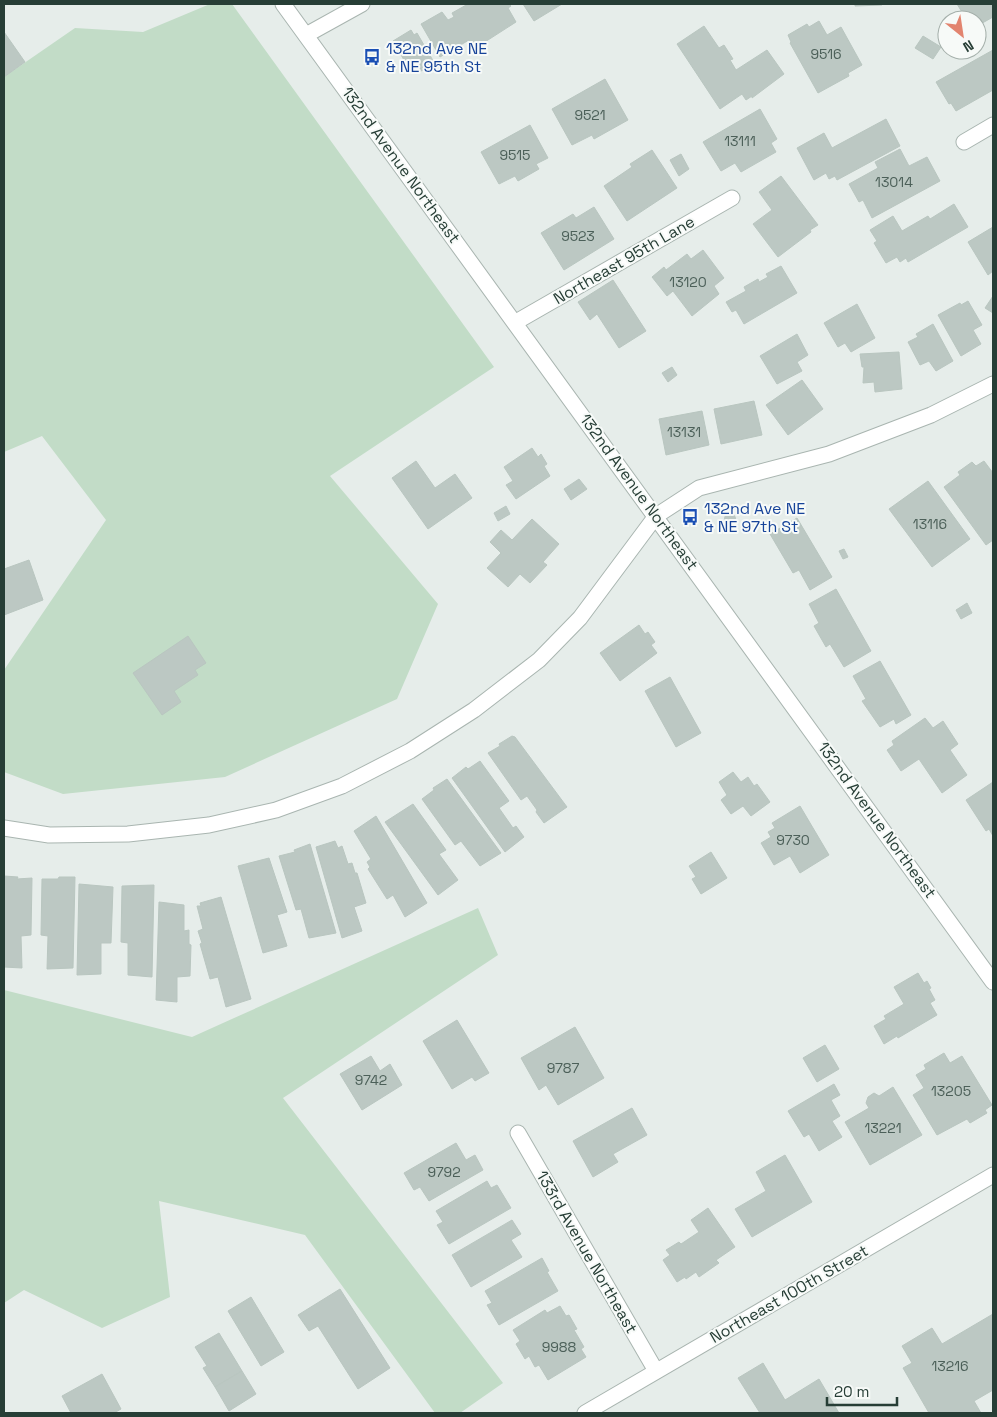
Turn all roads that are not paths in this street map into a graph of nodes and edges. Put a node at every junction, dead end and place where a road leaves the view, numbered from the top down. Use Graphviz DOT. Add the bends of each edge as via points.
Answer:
graph roads {
  1 [pos="284,4"];
  2 [pos="362,4"];
  3 [pos="306,35"];
  4 [pos="993,125"];
  5 [pos="964,142"];
  6 [pos="732,198"];
  7 [pos="516,322"];
  8 [pos="993,384"];
  9 [pos="656,516"];
  10 [pos="4,828"];
  11 [pos="993,982"];
  12 [pos="518,1132"];
  13 [pos="993,1175"];
  14 [pos="656,1372"];
  15 [pos="585,1413"];
  1 -- 3 [label="street, 132nd Avenue Northeast"];
  2 -- 3 [label="street"];
  3 -- 7 [label="street, 132nd Avenue Northeast"];
  4 -- 5 [label="street"];
  6 -- 7 [label="street, Northeast 95th Lane"];
  7 -- 9 [label="street, 132nd Avenue Northeast"];
  8 -- 9 [label="street" via="931,415 830,454 699,488"];
  9 -- 10 [label="street" via="580,618 539,660 466,716 410,751 342,786 276,810 208,825 128,834 49,835"];
  9 -- 11 [label="street, 132nd Avenue Northeast"];
  12 -- 14 [label="street, 133rd Avenue Northeast"];
  13 -- 14 [label="street, Northeast 100th Street"];
  14 -- 15 [label="street, Northeast 100th Street"];
}
